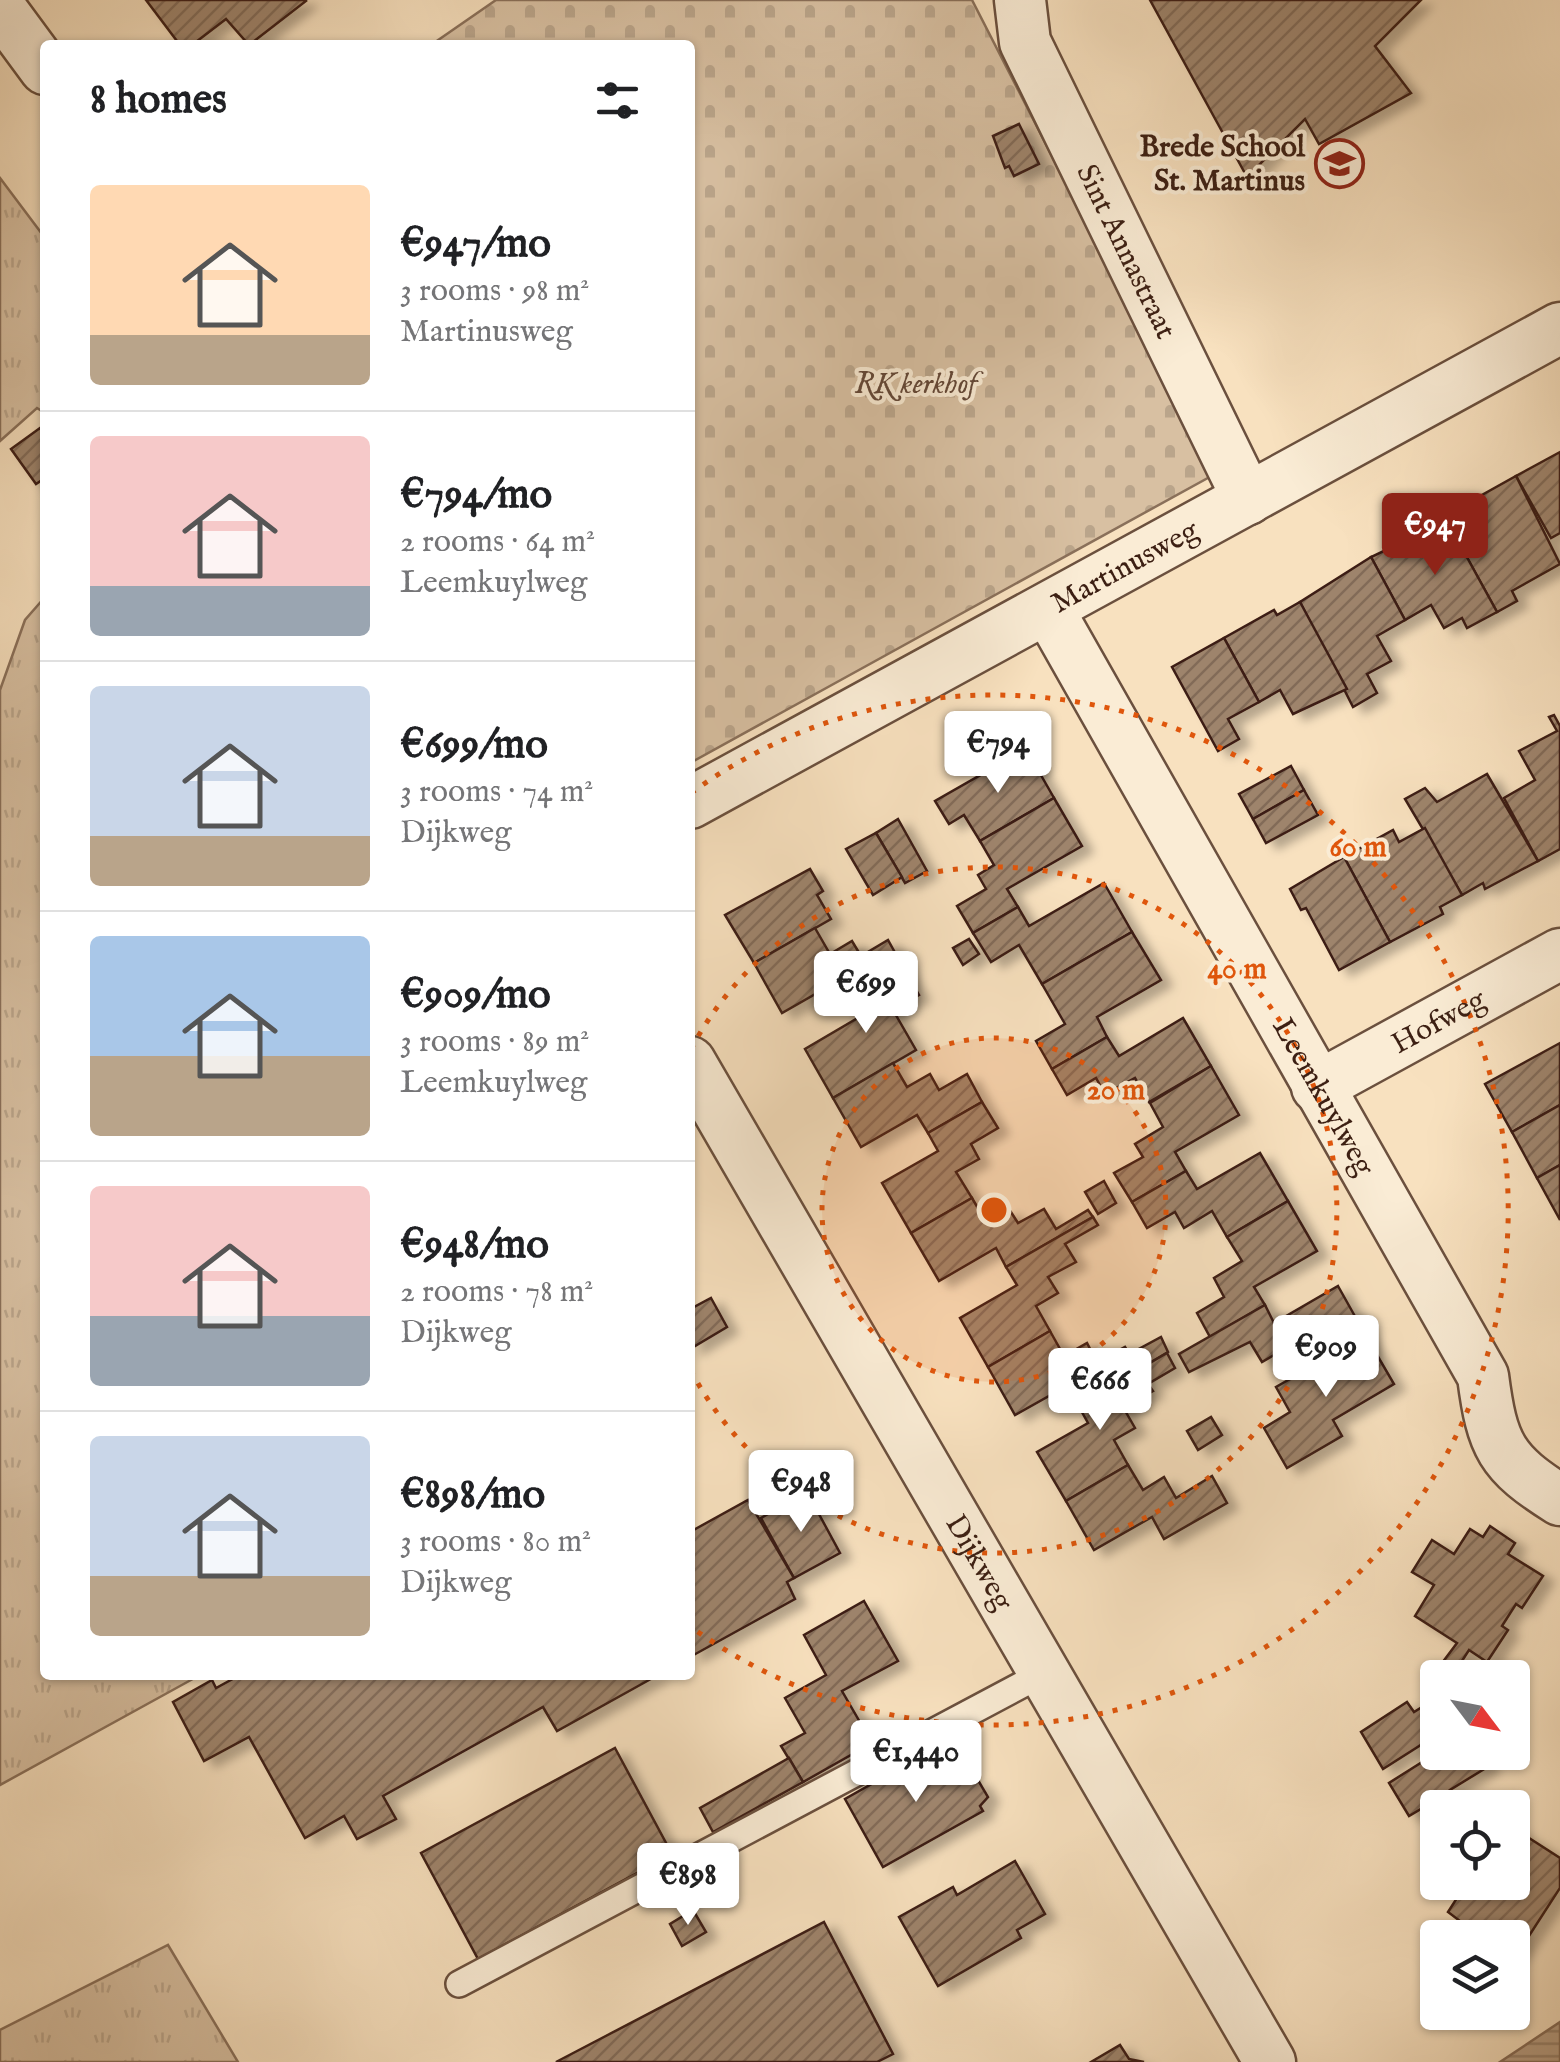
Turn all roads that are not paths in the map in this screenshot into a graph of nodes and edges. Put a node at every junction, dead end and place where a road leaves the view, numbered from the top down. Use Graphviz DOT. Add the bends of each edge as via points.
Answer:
graph roads {
  1 [pos="1020,0"];
  2 [pos="0,8"];
  3 [pos="40,62"];
  4 [pos="1560,328"];
  5 [pos="1248,500"];
  6 [pos="1048,610"];
  7 [pos="695,799"];
  8 [pos="1560,954"];
  9 [pos="695,1071"];
  10 [pos="1317,1087"];
  11 [pos="1560,1500"];
  12 [pos="1044,1673"];
  13 [pos="459,1984"];
  14 [pos="1270,2062"];
  1 -- 5 [label="street, Sint Annastraat" via="1025,42"];
  2 -- 3 [label="street"];
  4 -- 5 [label="street, Martinusweg"];
  5 -- 6 [label="street, Martinusweg"];
  6 -- 7 [label="street, Martinusweg"];
  6 -- 10 [label="street, Leemkuylweg"];
  8 -- 10 [label="street, Hofweg"];
  9 -- 12 [label="street, Dijkweg"];
  10 -- 11 [label="street, Leemkuylweg" via="1483,1376 1489,1419 1514,1471"];
  12 -- 13 [label="lane"];
  12 -- 14 [label="street, Dijkweg"];
}
